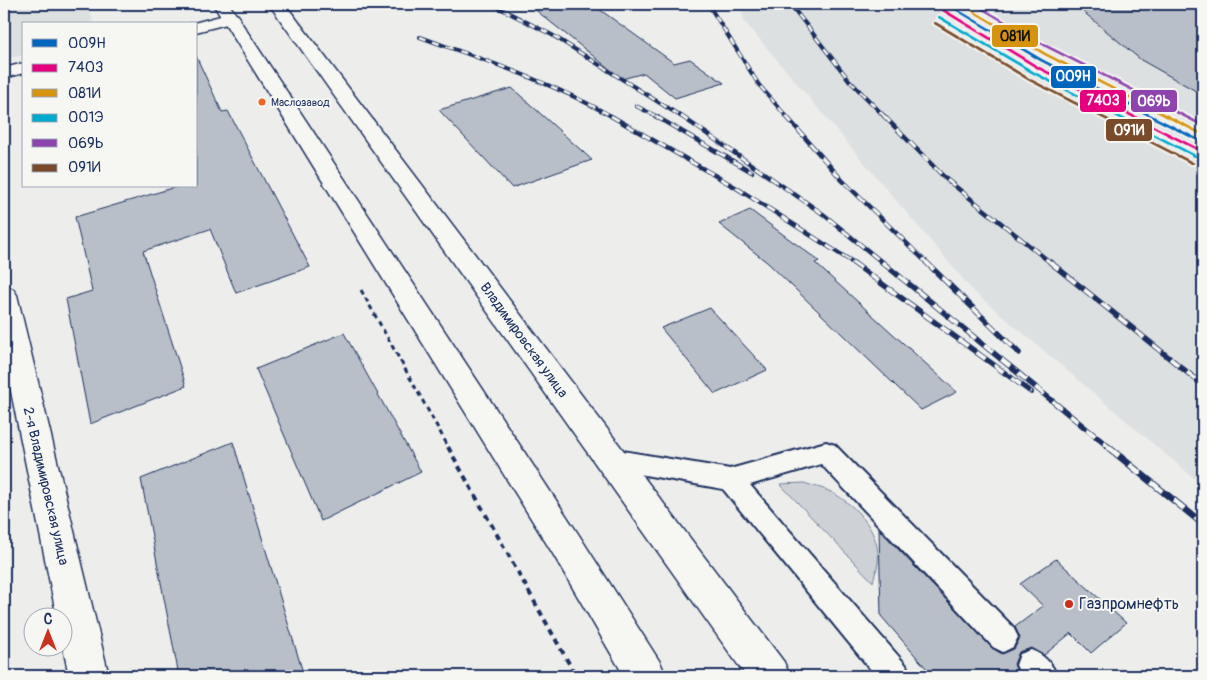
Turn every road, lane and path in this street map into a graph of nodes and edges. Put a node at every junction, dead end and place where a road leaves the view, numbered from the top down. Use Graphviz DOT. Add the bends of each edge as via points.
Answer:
graph roads {
  1 [pos="277,4"];
  2 [pos="226,11"];
  3 [pos="198,26"];
  4 [pos="22,68"];
  5 [pos="4,73"];
  6 [pos="360,287"];
  7 [pos="4,295"];
  8 [pos="612,459"];
  9 [pos="730,480"];
  10 [pos="1003,637"];
  11 [pos="89,676"];
  12 [pos="576,676"];
  13 [pos="646,676"];
  14 [pos="770,676"];
  15 [pos="895,676"];
  1 -- 8 [label="main road, Владимировская улица"];
  2 -- 3 [label="main road"];
  2 -- 13 [label="main road"];
  4 -- 5 [label="main road"];
  6 -- 12 [label="path"];
  7 -- 11 [label="main road, 2-я Владимировская улица"];
  8 -- 9 [label="lane"];
  8 -- 14 [label="main road, Владимировская улица"];
  9 -- 10 [label="lane" via="826,452"];
  9 -- 15 [label="lane"];
}
